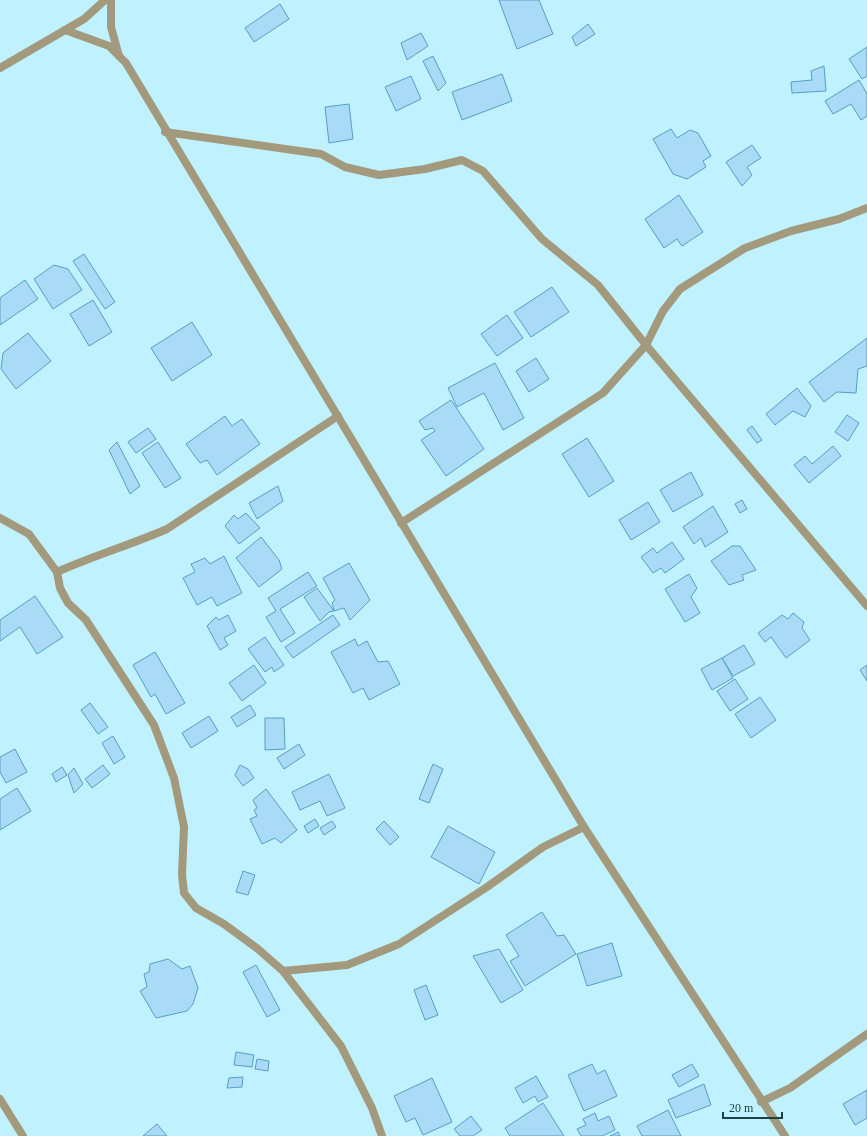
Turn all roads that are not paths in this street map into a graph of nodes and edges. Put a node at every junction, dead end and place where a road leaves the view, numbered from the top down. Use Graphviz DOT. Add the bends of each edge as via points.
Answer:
graph roads {
  1 [pos="105,0"];
  2 [pos="111,0"];
  3 [pos="65,30"];
  4 [pos="119,56"];
  5 [pos="0,68"];
  6 [pos="166,132"];
  7 [pos="867,208"];
  8 [pos="646,345"];
  9 [pos="338,416"];
  10 [pos="0,518"];
  11 [pos="401,523"];
  12 [pos="57,572"];
  13 [pos="867,606"];
  14 [pos="584,827"];
  15 [pos="283,971"];
  16 [pos="867,1034"];
  17 [pos="0,1100"];
  18 [pos="761,1102"];
  19 [pos="23,1136"];
  20 [pos="382,1136"];
  21 [pos="785,1136"];
  1 -- 3 [label="street" via="84,19"];
  2 -- 4 [label="street" via="111,27"];
  3 -- 4 [label="street" via="109,46"];
  3 -- 5 [label="street"];
  4 -- 6 [label="street"];
  6 -- 8 [label="street" via="321,154 345,167 379,175 424,170 462,160 483,171 542,239 598,285"];
  6 -- 9 [label="street"];
  7 -- 8 [label="street" via="745,248 708,270 680,289 663,311"];
  8 -- 11 [label="street" via="603,393"];
  8 -- 13 [label="street"];
  9 -- 11 [label="street"];
  9 -- 12 [label="street" via="167,529"];
  10 -- 12 [label="street" via="29,534"];
  11 -- 14 [label="street"];
  12 -- 15 [label="street" via="60,588 68,603 86,620 154,725 174,778 184,827 184,893 196,908 224,924"];
  14 -- 15 [label="street" via="543,847 399,944 347,965"];
  14 -- 18 [label="street"];
  15 -- 20 [label="street" via="342,1046 372,1108"];
  16 -- 18 [label="street" via="790,1088"];
  17 -- 19 [label="street"];
  18 -- 21 [label="street"];
}
